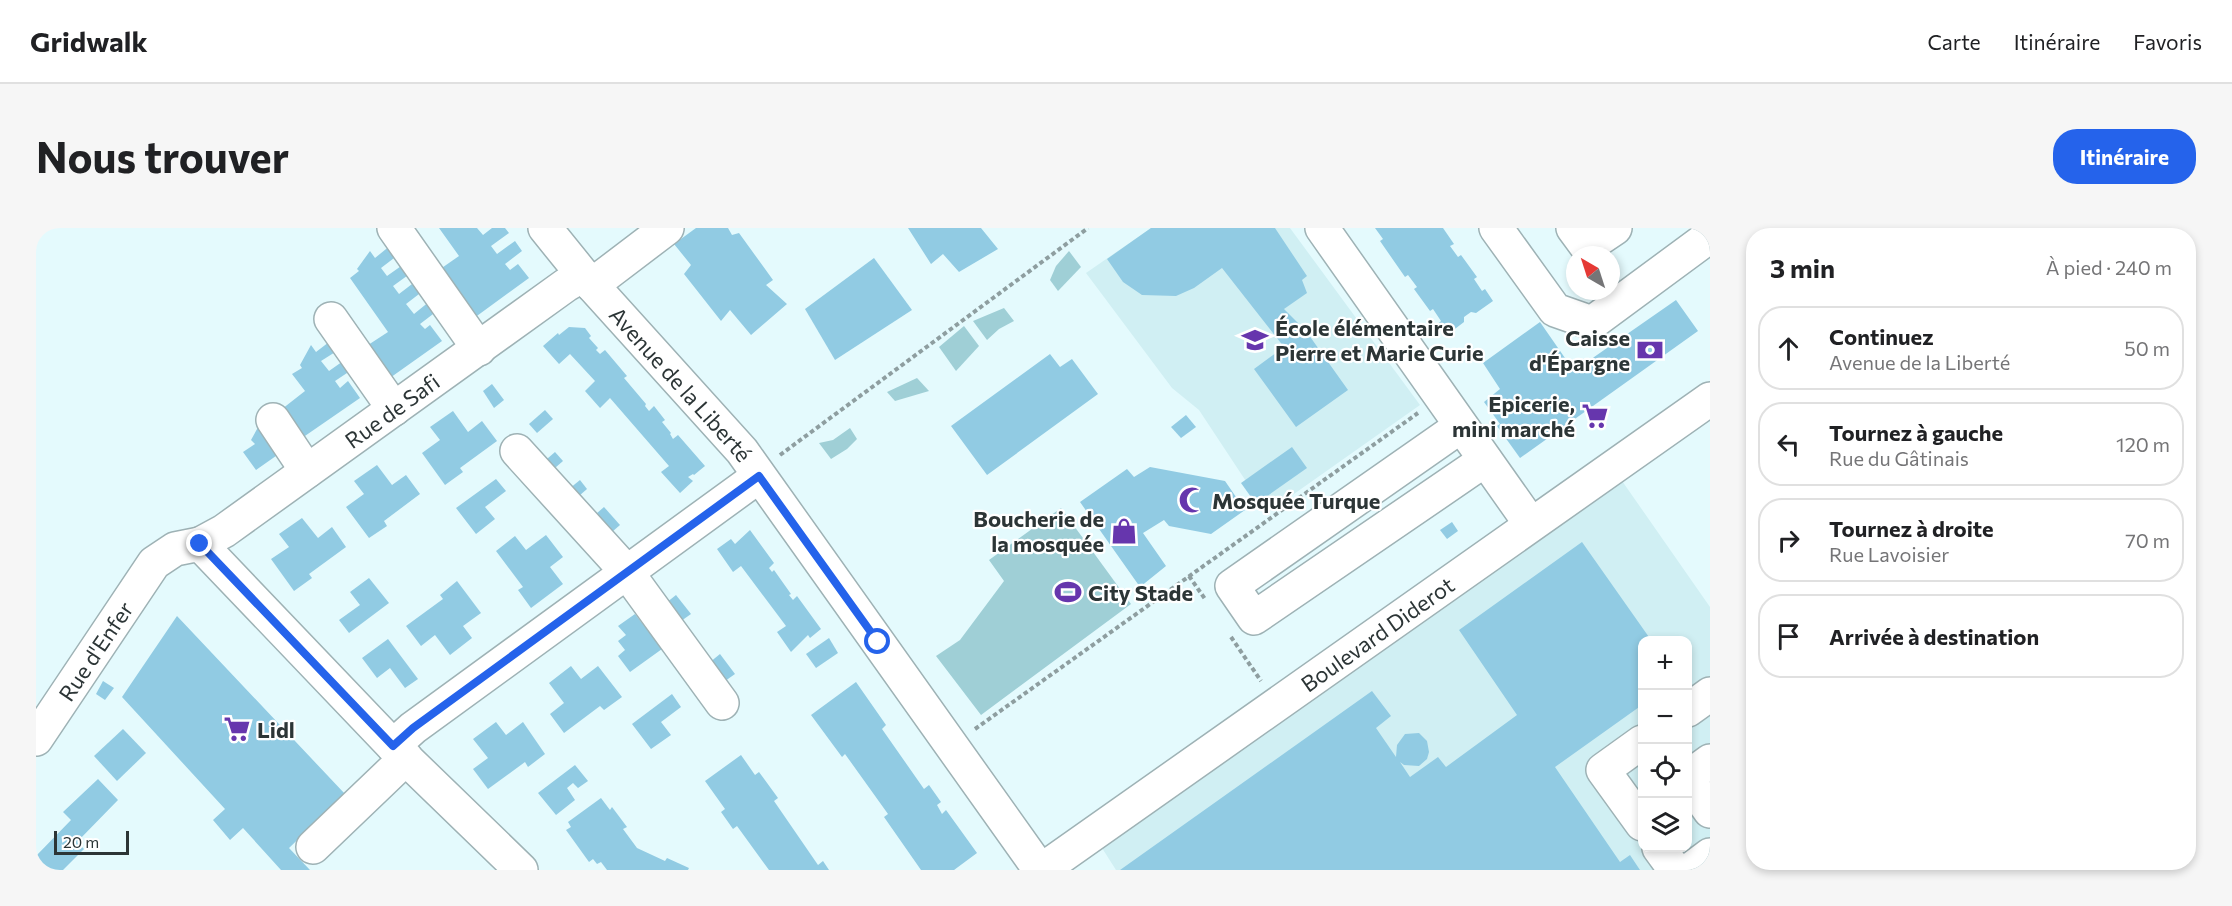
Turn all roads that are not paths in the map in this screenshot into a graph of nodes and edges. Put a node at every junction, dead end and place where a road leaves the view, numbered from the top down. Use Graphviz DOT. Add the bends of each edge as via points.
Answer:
graph roads {
  1 [pos="394,228"];
  2 [pos="545,228"];
  3 [pos="667,228"];
  4 [pos="1322,228"];
  5 [pos="1496,228"];
  6 [pos="1573,228"];
  7 [pos="1615,228"];
  8 [pos="1708,237"];
  9 [pos="587,280"];
  10 [pos="331,319"];
  11 [pos="478,350"];
  12 [pos="1710,399"];
  13 [pos="394,409"];
  14 [pos="273,420"];
  15 [pos="1461,426"];
  16 [pos="517,451"];
  17 [pos="1485,460"];
  18 [pos="307,471"];
  19 [pos="759,476"];
  20 [pos="1530,524"];
  21 [pos="200,544"];
  22 [pos="154,563"];
  23 [pos="626,571"];
  24 [pos="1710,694"];
  25 [pos="722,703"];
  26 [pos="1692,707"];
  27 [pos="36,740"];
  28 [pos="1639,744"];
  29 [pos="400,752"];
  30 [pos="1710,761"];
  31 [pos="1692,775"];
  32 [pos="1692,784"];
  33 [pos="1710,811"];
  34 [pos="1638,814"];
  35 [pos="313,848"];
  36 [pos="1662,852"];
  37 [pos="1710,855"];
  38 [pos="521,870"];
  39 [pos="1041,870"];
  40 [pos="1675,870"];
  41 [pos="1689,870"];
  1 -- 11 [label="street"];
  2 -- 9 [label="street, Avenue de la Liberté"];
  3 -- 9 [label="street, Rue de Safi"];
  4 -- 15 [label="street"];
  5 -- 8 [label="street" via="1556,310 1592,323"];
  6 -- 7 [label="street" via="1587,248"];
  9 -- 11 [label="street, Rue de Safi" via="566,285"];
  9 -- 19 [label="street, Avenue de la Liberté" via="742,451"];
  10 -- 13 [label="street"];
  11 -- 13 [label="street, Rue de Safi"];
  12 -- 20 [label="street, Boulevard Diderot"];
  13 -- 18 [label="street, Rue de Safi"];
  14 -- 18 [label="street"];
  15 -- 17 [label="street"];
  15 -- 17 [label="street" via="1232,586 1254,618"];
  16 -- 23 [label="street"];
  17 -- 20 [label="street"];
  18 -- 21 [label="street, Rue de Safi"];
  19 -- 23 [label="street"];
  19 -- 39 [label="street, Avenue de la Liberté"];
  20 -- 39 [label="street, Boulevard Diderot"];
  21 -- 22 [label="street, Rue de Safi" via="175,549"];
  21 -- 29 [label="street"];
  22 -- 27 [label="street, Rue d'Enfer"];
  23 -- 25 [label="street"];
  23 -- 29 [label="street" via="413,728"];
  24 -- 26 [label="street"];
  28 -- 34 [label="street" via="1603,770"];
  29 -- 35 [label="street"];
  29 -- 38 [label="street"];
  30 -- 31 [label="street"];
  32 -- 33 [label="street"];
  36 -- 40 [label="street"];
  37 -- 41 [label="street"];
}
